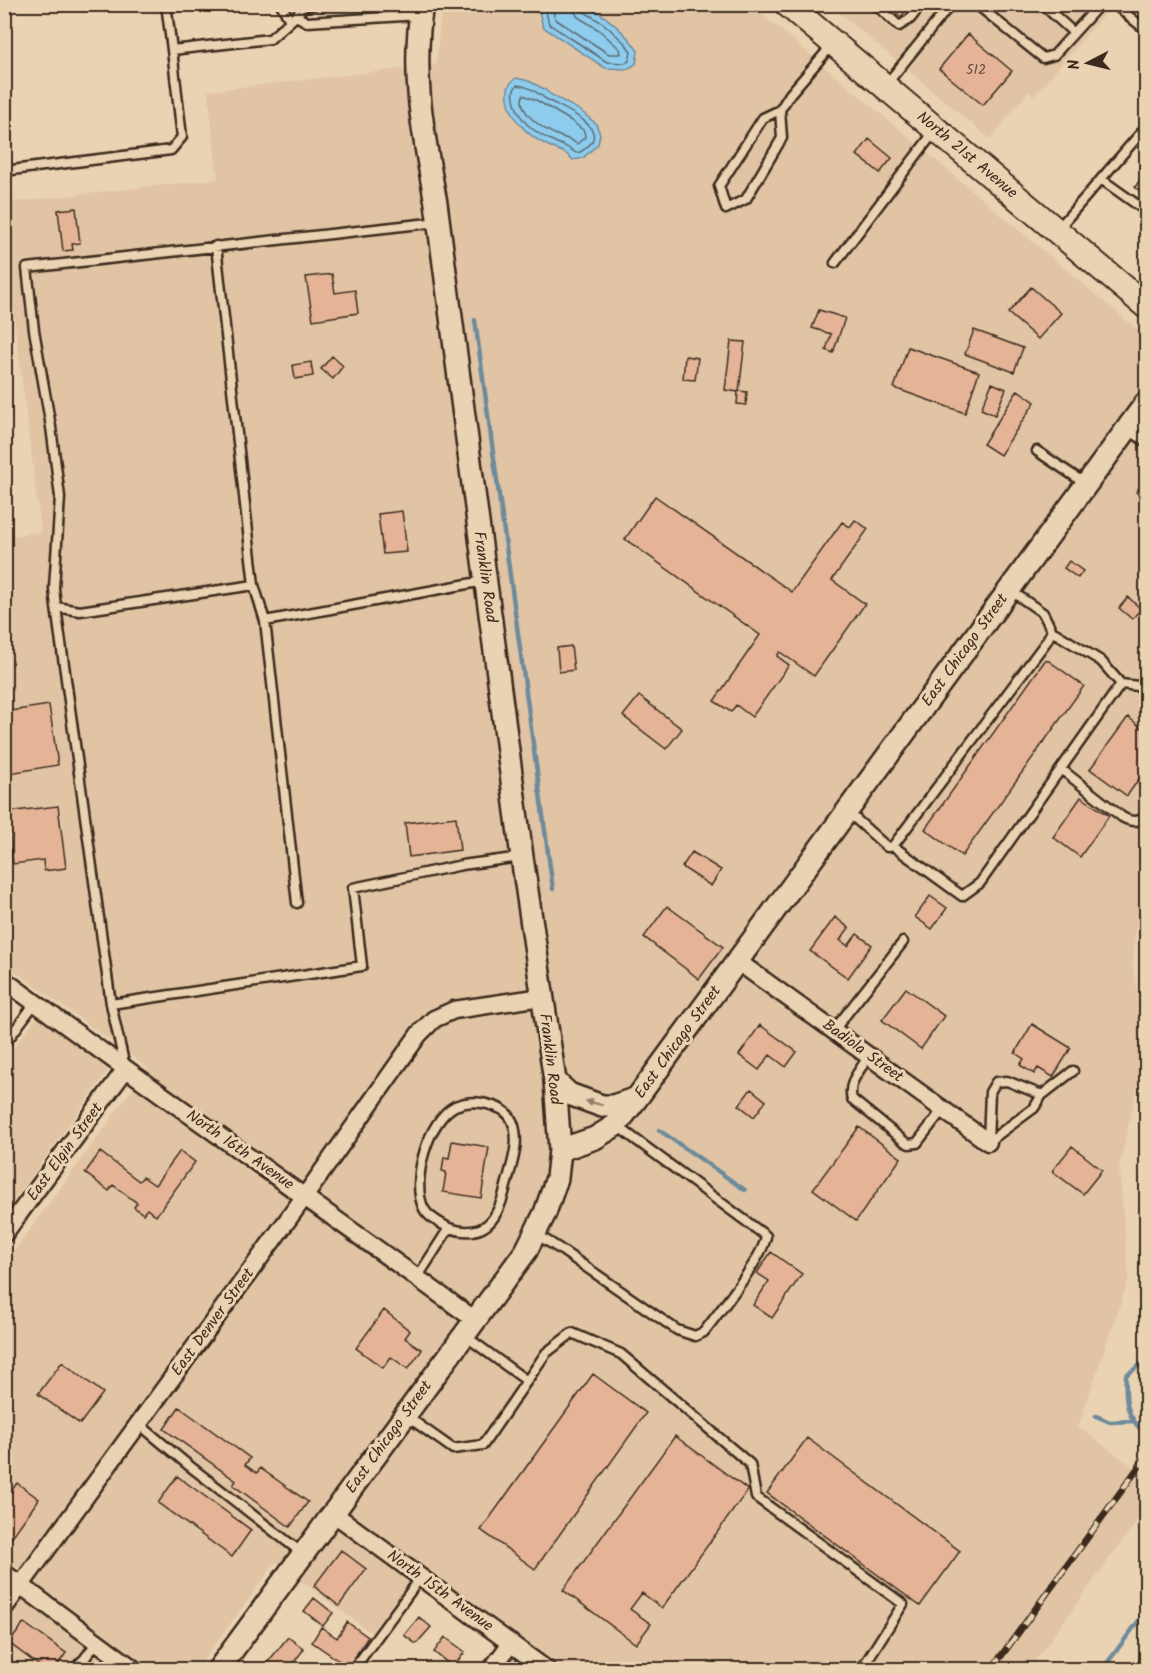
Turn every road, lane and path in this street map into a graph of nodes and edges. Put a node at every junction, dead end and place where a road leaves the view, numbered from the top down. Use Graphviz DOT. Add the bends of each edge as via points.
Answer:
graph roads {
  1 [pos="166,4"];
  2 [pos="281,4"];
  3 [pos="316,4"];
  4 [pos="787,4"];
  5 [pos="875,4"];
  6 [pos="922,4"];
  7 [pos="951,4"];
  8 [pos="1042,4"];
  9 [pos="1100,4"];
  10 [pos="1114,4"];
  11 [pos="977,5"];
  12 [pos="421,10"];
  13 [pos="293,18"];
  14 [pos="1146,30"];
  15 [pos="1074,33"];
  16 [pos="834,43"];
  17 [pos="172,50"];
  18 [pos="885,86"];
  19 [pos="780,110"];
  20 [pos="1146,127"];
  21 [pos="937,130"];
  22 [pos="4,171"];
  23 [pos="1101,179"];
  24 [pos="1146,211"];
  25 [pos="438,222"];
  26 [pos="1057,231"];
  27 [pos="216,246"];
  28 [pos="835,263"];
  29 [pos="1146,306"];
  30 [pos="1146,403"];
  31 [pos="1128,429"];
  32 [pos="1146,442"];
  33 [pos="1037,451"];
  34 [pos="1087,484"];
  35 [pos="486,581"];
  36 [pos="255,585"];
  37 [pos="1010,590"];
  38 [pos="56,607"];
  39 [pos="265,621"];
  40 [pos="1052,631"];
  41 [pos="1121,684"];
  42 [pos="1146,693"];
  43 [pos="1061,769"];
  44 [pos="847,811"];
  45 [pos="1146,816"];
  46 [pos="893,846"];
  47 [pos="522,856"];
  48 [pos="297,903"];
  49 [pos="903,942"];
  50 [pos="737,961"];
  51 [pos="4,981"];
  52 [pos="542,997"];
  53 [pos="35,1003"];
  54 [pos="111,1004"];
  55 [pos="834,1030"];
  56 [pos="4,1045"];
  57 [pos="869,1056"];
  58 [pos="125,1070"];
  59 [pos="1073,1071"];
  60 [pos="555,1081"];
  61 [pos="1042,1095"];
  62 [pos="637,1098"];
  63 [pos="943,1109"];
  64 [pos="616,1125"];
  65 [pos="988,1142"];
  66 [pos="560,1150"];
  67 [pos="305,1196"];
  68 [pos="449,1228"];
  69 [pos="4,1234"];
  70 [pos="536,1234"];
  71 [pos="417,1278"];
  72 [pos="469,1328"];
  73 [pos="527,1381"];
  74 [pos="405,1415"];
  75 [pos="139,1424"];
  76 [pos="333,1513"];
  77 [pos="303,1554"];
  78 [pos="4,1573"];
  79 [pos="421,1577"];
  80 [pos="21,1586"];
  81 [pos="4,1608"];
  82 [pos="97,1642"];
  83 [pos="511,1642"];
  84 [pos="73,1670"];
  85 [pos="135,1670"];
  86 [pos="218,1670"];
  87 [pos="353,1670"];
  88 [pos="491,1670"];
  89 [pos="547,1670"];
  90 [pos="861,1670"];
  1 -- 17 [label="lane"];
  2 -- 13 [label="lane"];
  3 -- 13 [label="lane" via="304,6"];
  4 -- 16 [label="main road, North 21st Avenue"];
  5 -- 6 [label="lane" via="899,26"];
  7 -- 18 [label="lane"];
  8 -- 15 [label="lane"];
  9 -- 15 [label="lane"];
  10 -- 14 [label="lane"];
  11 -- 15 [label="lane" via="1043,58 1054,55"];
  12 -- 13 [label="lane" via="307,22"];
  12 -- 25 [label="street, Franklin Road" via="417,87"];
  13 -- 17 [label="lane" via="270,39"];
  16 -- 18 [label="main road, North 21st Avenue"];
  16 -- 19 [label="lane"];
  17 -- 22 [label="lane" via="182,137 171,150"];
  18 -- 21 [label="main road, North 21st Avenue"];
  19 -- 19 [label="lane" via="763,118 719,186 726,209 746,200 782,138"];
  20 -- 23 [label="lane"];
  21 -- 26 [label="main road, North 21st Avenue"];
  21 -- 28 [label="lane"];
  23 -- 24 [label="lane"];
  23 -- 26 [label="lane"];
  25 -- 27 [label="lane"];
  25 -- 35 [label="street, Franklin Road"];
  26 -- 29 [label="main road, North 21st Avenue"];
  27 -- 36 [label="lane"];
  27 -- 38 [label="lane" via="27,268 60,497"];
  30 -- 31 [label="street, East Chicago Street"];
  31 -- 32 [label="lane"];
  31 -- 34 [label="street, East Chicago Street"];
  33 -- 34 [label="lane"];
  34 -- 37 [label="street, East Chicago Street"];
  35 -- 39 [label="lane"];
  35 -- 47 [label="street, Franklin Road"];
  36 -- 38 [label="lane" via="80,611"];
  36 -- 39 [label="lane"];
  37 -- 40 [label="lane" via="1043,613"];
  37 -- 44 [label="street, East Chicago Street"];
  38 -- 54 [label="lane"];
  39 -- 48 [label="lane"];
  40 -- 41 [label="lane" via="1101,662"];
  40 -- 46 [label="lane"];
  41 -- 42 [label="lane" via="1138,686"];
  41 -- 43 [label="lane"];
  43 -- 45 [label="lane" via="1130,821 1141,821"];
  43 -- 46 [label="lane" via="980,883 962,896"];
  44 -- 46 [label="lane" via="887,847"];
  44 -- 50 [label="street, East Chicago Street"];
  47 -- 52 [label="street, Franklin Road"];
  47 -- 54 [label="lane" via="353,888 362,966"];
  49 -- 55 [label="lane"];
  50 -- 55 [label="street, Badiola Street"];
  50 -- 62 [label="street, East Chicago Street"];
  51 -- 53 [label="street, North 16th Avenue"];
  52 -- 60 [label="street, Franklin Road"];
  52 -- 67 [label="street, East Denver Street" via="454,1010 434,1019 419,1034"];
  53 -- 56 [label="lane"];
  53 -- 58 [label="street, North 16th Avenue"];
  54 -- 58 [label="lane"];
  55 -- 57 [label="street, Badiola Street"];
  57 -- 63 [label="street, Badiola Street"];
  57 -- 63 [label="lane" via="850,1085 852,1099 905,1142 917,1143"];
  58 -- 67 [label="street, North 16th Avenue"];
  58 -- 69 [label="street, East Elgin Street"];
  59 -- 61 [label="lane"];
  62 -- 60 [label="street, one-way" via="603,1106 569,1094"];
  60 -- 66 [label="street, Franklin Road"];
  61 -- 65 [label="lane" via="1034,1108"];
  61 -- 65 [label="lane" via="1007,1081 996,1082 990,1092"];
  62 -- 64 [label="street, East Chicago Street"];
  63 -- 65 [label="street, Badiola Street"];
  64 -- 66 [label="street, East Chicago Street" via="595,1138"];
  64 -- 70 [label="lane" via="766,1236 752,1264 704,1332 695,1336 669,1325"];
  66 -- 70 [label="street, East Chicago Street" via="557,1178"];
  67 -- 71 [label="street, North 16th Avenue"];
  67 -- 75 [label="street, East Denver Street"];
  68 -- 68 [label="lane" via="424,1210 420,1196 418,1180 435,1126 443,1115 466,1103 480,1102 500,1108 510,1117 516,1151 500,1209 477,1231 463,1233"];
  68 -- 71 [label="lane"];
  70 -- 72 [label="street, East Chicago Street"];
  71 -- 72 [label="street, North 16th Avenue"];
  72 -- 73 [label="lane"];
  72 -- 74 [label="street, East Chicago Street"];
  73 -- 74 [label="lane" via="483,1445 453,1449"];
  73 -- 90 [label="lane" via="546,1353 572,1333 621,1354 750,1464 756,1497 903,1604"];
  74 -- 76 [label="street, East Chicago Street"];
  75 -- 77 [label="lane"];
  75 -- 80 [label="street, East Denver Street"];
  76 -- 77 [label="street, East Chicago Street"];
  76 -- 79 [label="street, North 15th Avenue"];
  77 -- 86 [label="street, East Chicago Street"];
  78 -- 80 [label="street"];
  79 -- 83 [label="street, North 15th Avenue"];
  79 -- 87 [label="lane"];
  80 -- 81 [label="street, East Denver Street"];
  80 -- 82 [label="street"];
  82 -- 84 [label="lane"];
  82 -- 85 [label="street"];
  83 -- 88 [label="street"];
  83 -- 89 [label="street, North 15th Avenue"];
}
